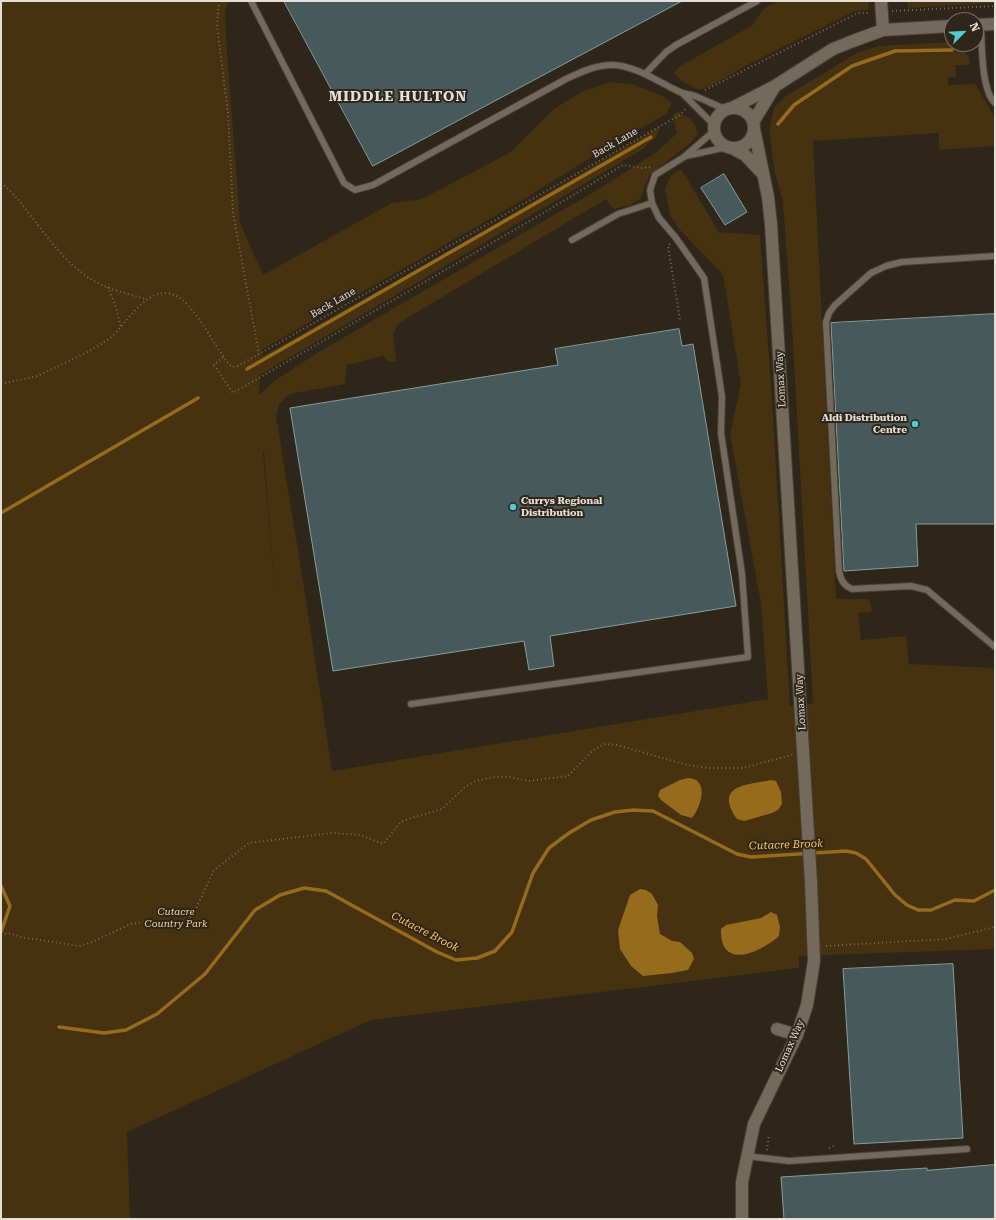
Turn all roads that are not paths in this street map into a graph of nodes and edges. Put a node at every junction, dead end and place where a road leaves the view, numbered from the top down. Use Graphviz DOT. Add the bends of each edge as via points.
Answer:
graph roads {
  1 [pos="251,1"];
  2 [pos="757,1"];
  3 [pos="881,7"];
  4 [pos="995,24"];
  5 [pos="984,25"];
  6 [pos="944,26"];
  7 [pos="884,30"];
  8 [pos="982,52"];
  9 [pos="645,74"];
  10 [pos="776,86"];
  11 [pos="692,99"];
  12 [pos="995,103"];
  13 [pos="729,108"];
  14 [pos="754,125"];
  15 [pos="714,128"];
  16 [pos="730,147"];
  17 [pos="684,157"];
  18 [pos="763,174"];
  19 [pos="652,203"];
  20 [pos="572,240"];
  21 [pos="995,256"];
  22 [pos="995,647"];
  23 [pos="411,704"];
  24 [pos="777,1029"];
  25 [pos="797,1035"];
  26 [pos="967,1149"];
  27 [pos="746,1156"];
  28 [pos="742,1219"];
  1 -- 9 [label="lane" via="344,183 355,190 373,185 584,70 613,65"];
  2 -- 9 [label="lane" via="676,45"];
  3 -- 7 [label="street"];
  4 -- 5 [label="street"];
  6 -- 7 [label="street"];
  7 -- 10 [label="street" via="833,49"];
  8 -- 12 [label="lane" via="984,78 991,100"];
  9 -- 11 [label="lane"];
  10 -- 13 [label="street"];
  10 -- 14 [label="street"];
  11 -- 13 [label="lane"];
  11 -- 15 [label="lane"];
  13 -- 14 [label="street" via="745,111"];
  13 -- 15 [label="street" via="716,118"];
  14 -- 16 [label="street" via="753,135 745,145"];
  14 -- 18 [label="street, Lomax Way"];
  15 -- 16 [label="street" via="718,141"];
  15 -- 17 [label="lane"];
  16 -- 17 [label="lane"];
  16 -- 18 [label="street" via="745,155"];
  17 -- 19 [label="lane" via="655,175 650,190"];
  18 -- 25 [label="street, Lomax Way" via="771,224 811,882 814,961 807,1005"];
  19 -- 20 [label="lane" via="618,214"];
  19 -- 23 [label="lane" via="659,218 704,278 722,397 720,433 742,574 748,657"];
  21 -- 22 [label="lane" via="902,262 886,266 871,273 835,305 826,322 841,580 845,586 852,589 911,586 927,590"];
  24 -- 25 [label="street"];
  25 -- 27 [label="street, Lomax Way" via="754,1124"];
  26 -- 27 [label="lane" via="788,1161"];
  27 -- 28 [label="street, Lomax Way" via="742,1182"];
}
